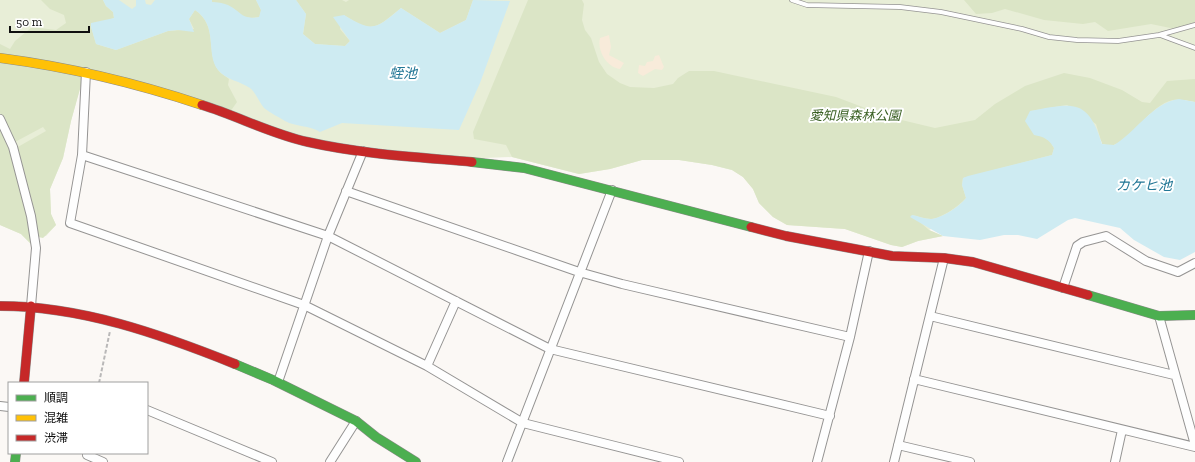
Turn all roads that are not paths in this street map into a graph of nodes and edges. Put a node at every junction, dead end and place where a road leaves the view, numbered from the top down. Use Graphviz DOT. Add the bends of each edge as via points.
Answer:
graph roads {
  1 [pos="792,0"];
  2 [pos="1195,25"];
  3 [pos="1159,35"];
  4 [pos="1195,48"];
  5 [pos="0,58"];
  6 [pos="86,72"];
  7 [pos="0,119"];
  8 [pos="363,151"];
  9 [pos="82,155"];
  10 [pos="612,190"];
  11 [pos="346,191"];
  12 [pos="328,236"];
  13 [pos="869,252"];
  14 [pos="944,258"];
  15 [pos="1195,262"];
  16 [pos="579,272"];
  17 [pos="1063,288"];
  18 [pos="456,301"];
  19 [pos="304,305"];
  20 [pos="0,306"];
  21 [pos="31,306"];
  22 [pos="1195,315"];
  23 [pos="930,316"];
  24 [pos="1158,316"];
  25 [pos="850,337"];
  26 [pos="550,348"];
  27 [pos="427,366"];
  28 [pos="1174,375"];
  29 [pos="914,379"];
  30 [pos="24,382"];
  31 [pos="278,382"];
  32 [pos="148,410"];
  33 [pos="830,416"];
  34 [pos="356,421"];
  35 [pos="523,423"];
  36 [pos="1122,430"];
  37 [pos="898,445"];
  38 [pos="1195,446"];
  39 [pos="87,457"];
  40 [pos="104,462"];
  41 [pos="272,462"];
  42 [pos="330,462"];
  43 [pos="416,462"];
  44 [pos="507,462"];
  45 [pos="679,462"];
  46 [pos="818,462"];
  47 [pos="894,462"];
  48 [pos="970,462"];
  49 [pos="1115,462"];
  1 -- 3 [label="lane" via="807,5 900,7 941,12 1049,37 1078,40 1118,41"];
  2 -- 3 [label="lane"];
  3 -- 4 [label="lane"];
  5 -- 6 [label="street"];
  6 -- 8 [label="street" via="160,91 264,129 308,142"];
  6 -- 9 [label="street"];
  7 -- 21 [label="street" via="13,147 31,216 36,248"];
  8 -- 10 [label="street" via="524,168"];
  8 -- 11 [label="street"];
  9 -- 12 [label="street"];
  9 -- 19 [label="street" via="70,223"];
  10 -- 13 [label="street" via="786,236"];
  10 -- 16 [label="street"];
  11 -- 12 [label="street"];
  11 -- 16 [label="street"];
  12 -- 18 [label="street"];
  12 -- 19 [label="street"];
  13 -- 14 [label="street" via="892,256"];
  13 -- 25 [label="street"];
  14 -- 17 [label="street" via="973,262"];
  14 -- 23 [label="street"];
  15 -- 17 [label="street" via="1178,272 1146,261 1106,236 1077,246"];
  16 -- 25 [label="street"];
  16 -- 26 [label="street"];
  17 -- 24 [label="street"];
  18 -- 26 [label="street"];
  18 -- 27 [label="street"];
  19 -- 27 [label="street"];
  19 -- 31 [label="street"];
  20 -- 21 [label="street"];
  21 -- 30 [label="street"];
  21 -- 31 [label="street" via="112,320 189,346"];
  22 -- 24 [label="street"];
  23 -- 28 [label="street"];
  23 -- 29 [label="street"];
  24 -- 28 [label="street"];
  25 -- 33 [label="street"];
  26 -- 33 [label="street"];
  26 -- 35 [label="street"];
  27 -- 35 [label="street"];
  28 -- 38 [label="street"];
  29 -- 36 [label="street"];
  29 -- 37 [label="street"];
  31 -- 34 [label="street"];
  32 -- 41 [label="street"];
  33 -- 46 [label="street"];
  34 -- 42 [label="street"];
  34 -- 43 [label="street"];
  35 -- 44 [label="street"];
  35 -- 45 [label="street"];
  36 -- 38 [label="street"];
  36 -- 49 [label="street"];
  37 -- 47 [label="street"];
  37 -- 48 [label="street"];
  39 -- 40 [label="street"];
}
